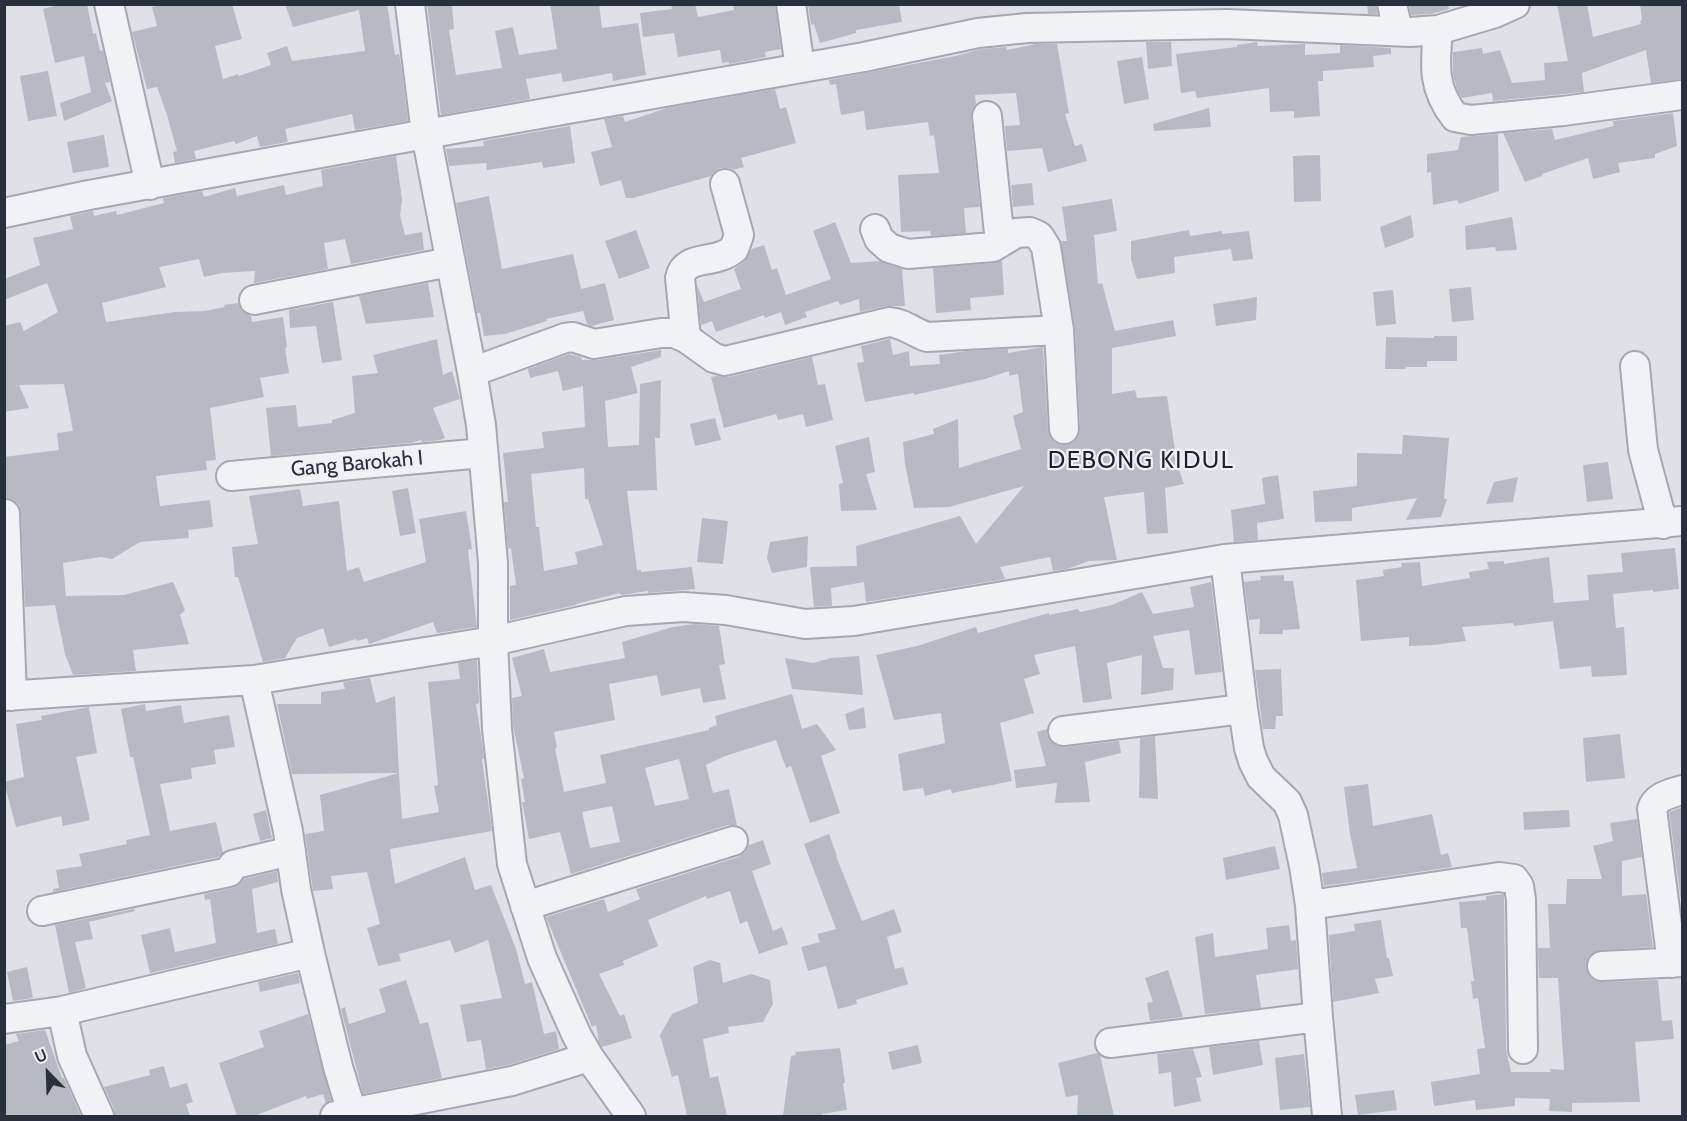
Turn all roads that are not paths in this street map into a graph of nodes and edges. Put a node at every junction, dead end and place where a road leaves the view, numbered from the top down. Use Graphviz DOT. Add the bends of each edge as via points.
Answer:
graph roads {
  1 [pos="109,4"];
  2 [pos="410,4"];
  3 [pos="791,4"];
  4 [pos="1515,4"];
  5 [pos="1395,18"];
  6 [pos="1438,30"];
  7 [pos="800,68"];
  8 [pos="1683,95"];
  9 [pos="987,117"];
  10 [pos="426,134"];
  11 [pos="725,184"];
  12 [pos="150,185"];
  13 [pos="4,213"];
  14 [pos="875,229"];
  15 [pos="1000,243"];
  16 [pos="450,262"];
  17 [pos="254,300"];
  18 [pos="1059,330"];
  19 [pos="686,338"];
  20 [pos="1635,366"];
  21 [pos="472,372"];
  22 [pos="1064,429"];
  23 [pos="483,453"];
  24 [pos="231,476"];
  25 [pos="5,514"];
  26 [pos="1673,522"];
  27 [pos="1225,559"];
  28 [pos="493,642"];
  29 [pos="254,680"];
  30 [pos="8,696"];
  31 [pos="1243,709"];
  32 [pos="1063,731"];
  33 [pos="1683,790"];
  34 [pos="733,841"];
  35 [pos="291,851"];
  36 [pos="1310,905"];
  37 [pos="525,906"];
  38 [pos="42,911"];
  39 [pos="310,953"];
  40 [pos="1677,963"];
  41 [pos="1602,966"];
  42 [pos="62,1011"];
  43 [pos="1318,1017"];
  44 [pos="4,1019"];
  45 [pos="1110,1043"];
  46 [pos="1523,1049"];
  47 [pos="590,1057"];
  48 [pos="346,1115"];
  49 [pos="99,1116"];
  50 [pos="631,1116"];
  51 [pos="1327,1116"];
  1 -- 12 [label="street"];
  2 -- 10 [label="street"];
  3 -- 7 [label="street"];
  4 -- 6 [label="street"];
  5 -- 6 [label="street"];
  5 -- 7 [label="street" via="1027,28 978,33"];
  6 -- 8 [label="street" via="1435,65 1440,93 1455,117 1483,119"];
  7 -- 10 [label="street"];
  9 -- 15 [label="street"];
  10 -- 12 [label="street"];
  10 -- 16 [label="street"];
  11 -- 19 [label="street" via="739,235 734,249 688,264 681,271"];
  12 -- 13 [label="street"];
  14 -- 15 [label="street" via="889,248 908,254 981,249"];
  15 -- 18 [label="street" via="1016,233 1039,236 1046,247"];
  16 -- 17 [label="street"];
  16 -- 21 [label="street"];
  18 -- 19 [label="street" via="927,337 889,322 725,361 714,358"];
  18 -- 22 [label="street"];
  19 -- 21 [label="street" via="661,333 594,344 565,338"];
  20 -- 26 [label="street" via="1644,450"];
  21 -- 23 [label="street"];
  23 -- 24 [label="street, Gang Barokah I"];
  23 -- 28 [label="street" via="493,563"];
  25 -- 30 [label="street"];
  26 -- 27 [label="street"];
  27 -- 28 [label="street" via="854,621 805,624 683,607 626,611"];
  27 -- 31 [label="street"];
  28 -- 29 [label="street"];
  28 -- 37 [label="street" via="497,729 512,864"];
  29 -- 30 [label="street"];
  29 -- 35 [label="street"];
  31 -- 32 [label="street"];
  31 -- 36 [label="street" via="1253,761 1261,777 1287,802 1293,815"];
  33 -- 40 [label="street" via="1664,795 1654,802 1652,809"];
  34 -- 37 [label="street"];
  35 -- 38 [label="street" via="232,865 229,872"];
  35 -- 39 [label="street"];
  36 -- 43 [label="street"];
  36 -- 46 [label="street" via="1499,877 1514,879 1521,900"];
  37 -- 47 [label="street" via="542,958"];
  39 -- 42 [label="street"];
  39 -- 48 [label="street"];
  40 -- 41 [label="street"];
  42 -- 44 [label="street"];
  42 -- 49 [label="street" via="72,1056"];
  43 -- 45 [label="street"];
  43 -- 51 [label="street"];
  47 -- 48 [label="street" via="512,1081"];
  47 -- 50 [label="street"];
}
